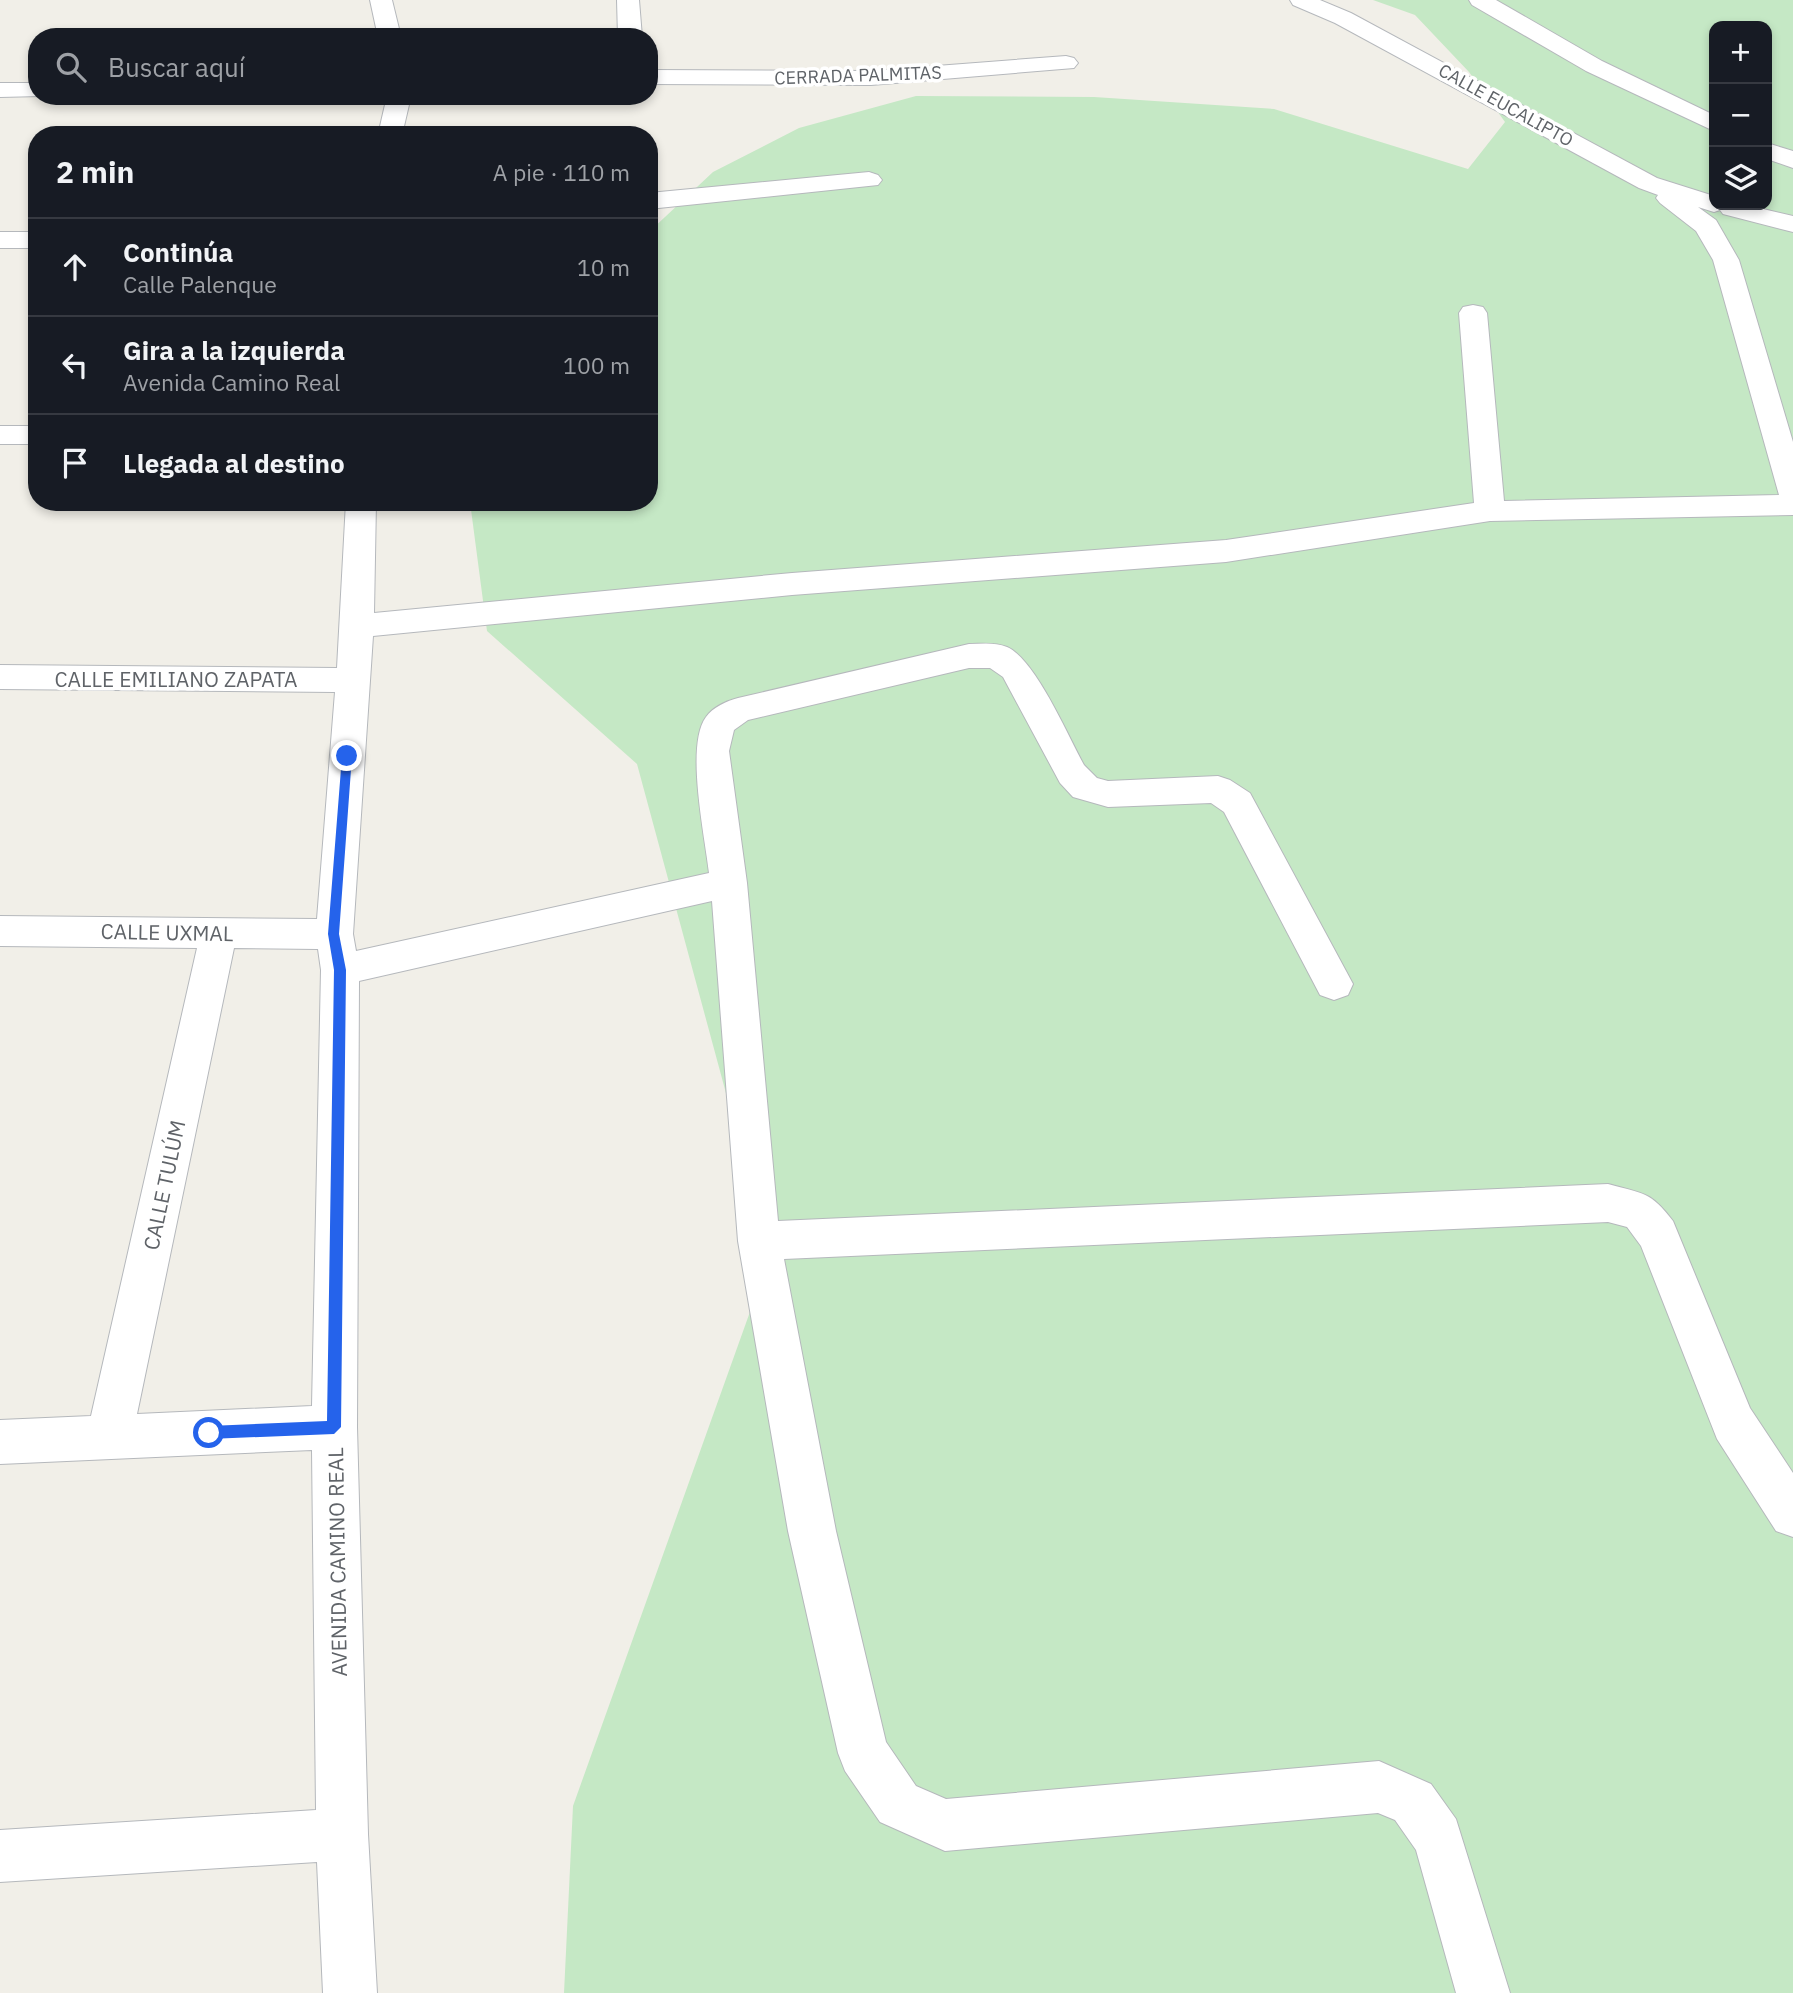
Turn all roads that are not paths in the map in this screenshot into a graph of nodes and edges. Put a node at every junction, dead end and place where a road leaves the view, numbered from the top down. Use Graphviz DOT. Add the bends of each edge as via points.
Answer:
graph roads {
  1 [pos="381,0"];
  2 [pos="628,0"];
  3 [pos="1301,0"];
  4 [pos="1480,0"];
  5 [pos="388,28"];
  6 [pos="630,28"];
  7 [pos="1066,63"];
  8 [pos="658,77"];
  9 [pos="0,90"];
  10 [pos="28,90"];
  11 [pos="397,105"];
  12 [pos="1709,122"];
  13 [pos="392,126"];
  14 [pos="1772,152"];
  15 [pos="1793,160"];
  16 [pos="869,180"];
  17 [pos="1648,183"];
  18 [pos="658,200"];
  19 [pos="1793,200"];
  20 [pos="1709,202"];
  21 [pos="1772,203"];
  22 [pos="1737,210"];
  23 [pos="1793,224"];
  24 [pos="0,240"];
  25 [pos="28,240"];
  26 [pos="1473,313"];
  27 [pos="0,435"];
  28 [pos="28,435"];
  29 [pos="1793,494"];
  30 [pos="1793,505"];
  31 [pos="360,511"];
  32 [pos="1490,511"];
  33 [pos="357,626"];
  34 [pos="0,677"];
  35 [pos="353,680"];
  36 [pos="729,883"];
  37 [pos="0,930"];
  38 [pos="219,932"];
  39 [pos="337,952"];
  40 [pos="1334,984"];
  41 [pos="758,1241"];
  42 [pos="334,1427"];
  43 [pos="109,1437"];
  44 [pos="0,1442"];
  45 [pos="1793,1514"];
  46 [pos="342,1833"];
  47 [pos="0,1856"];
  48 [pos="350,1993"];
  49 [pos="1483,1993"];
  1 -- 5 [label="street"];
  2 -- 6 [label="street"];
  3 -- 17 [label="street, CALLE EUCALIPTO" via="1343,18"];
  4 -- 12 [label="street" via="1594,66"];
  7 -- 8 [label="street, CERRADA PALMITAS" via="871,78"];
  9 -- 10 [label="street"];
  11 -- 13 [label="street"];
  14 -- 15 [label="street"];
  16 -- 18 [label="street"];
  17 -- 20 [label="street, CALLE EUCALIPTO"];
  17 -- 29 [label="street" via="1707,226 1726,260"];
  19 -- 21 [label="street, CALLE EUCALIPTO"];
  22 -- 23 [label="street"];
  24 -- 25 [label="street"];
  26 -- 32 [label="street"];
  27 -- 28 [label="street"];
  30 -- 32 [label="street"];
  31 -- 33 [label="street, AVENIDA CAMINO REAL"];
  32 -- 33 [label="street" via="1226,551 792,584"];
  33 -- 35 [label="street, AVENIDA CAMINO REAL"];
  34 -- 35 [label="street, CALLE EMILIANO ZAPATA"];
  35 -- 39 [label="street, AVENIDA CAMINO REAL"];
  36 -- 39 [label="street, CALLE UXMAL"];
  36 -- 40 [label="street" via="712,751 719,724 737,710 969,656 996,656 1015,669 1072,774 1085,788 1108,794 1218,789 1237,803"];
  36 -- 41 [label="street"];
  37 -- 38 [label="street, CALLE UXMAL"];
  38 -- 39 [label="street, CALLE UXMAL"];
  38 -- 43 [label="street, CALLE TULÚM"];
  39 -- 42 [label="street, AVENIDA CAMINO REAL"];
  41 -- 45 [label="street" via="1619,1206 1641,1212 1658,1235 1732,1423"];
  41 -- 49 [label="street" via="812,1531 863,1753 898,1804 945,1825 1379,1787 1413,1802 1438,1837"];
  42 -- 43 [label="street"];
  42 -- 46 [label="street, AVENIDA CAMINO REAL"];
  43 -- 44 [label="street"];
  46 -- 47 [label="street"];
  46 -- 48 [label="street, AVENIDA CAMINO REAL"];
}
